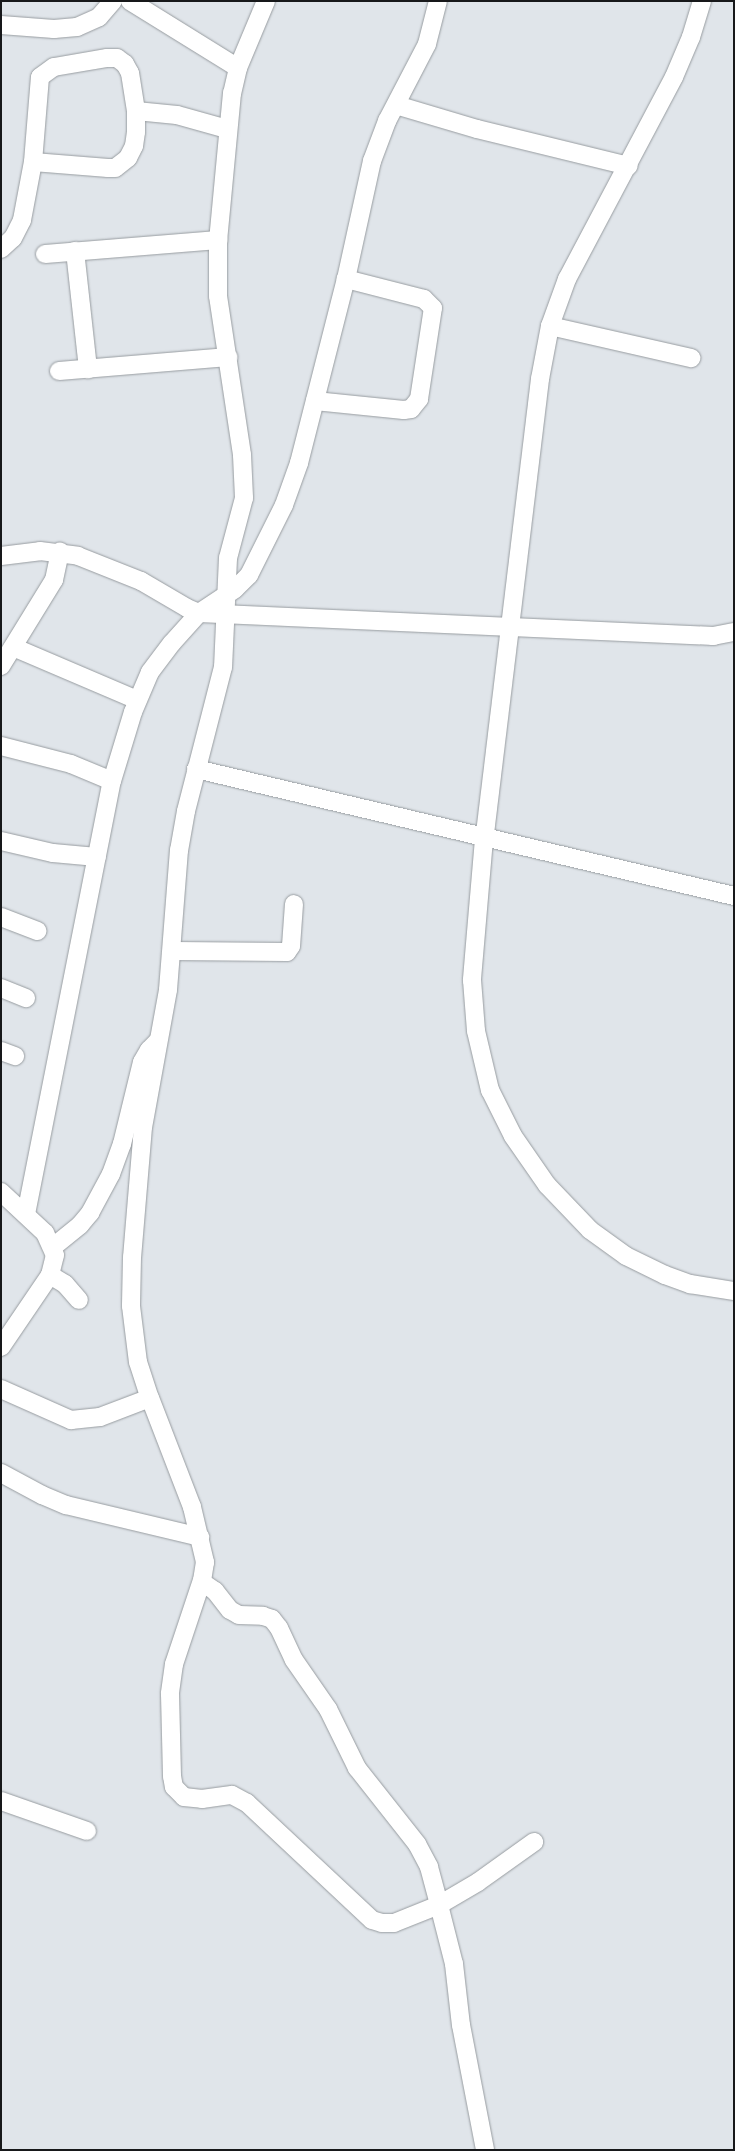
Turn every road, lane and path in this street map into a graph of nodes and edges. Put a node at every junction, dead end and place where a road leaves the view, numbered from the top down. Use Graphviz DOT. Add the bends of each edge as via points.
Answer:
graph roads {
  1 [pos="113,1"];
  2 [pos="130,1"];
  3 [pos="266,1"];
  4 [pos="438,1"];
  5 [pos="702,1"];
  6 [pos="1,25"];
  7 [pos="238,68"];
  8 [pos="396,105"];
  9 [pos="136,111"];
  10 [pos="227,129"];
  11 [pos="34,162"];
  12 [pos="628,166"];
  13 [pos="218,240"];
  14 [pos="1,249"];
  15 [pos="75,251"];
  16 [pos="45,254"];
  17 [pos="346,279"];
  18 [pos="550,326"];
  19 [pos="228,357"];
  20 [pos="691,358"];
  21 [pos="88,369"];
  22 [pos="59,371"];
  23 [pos="315,401"];
  24 [pos="60,552"];
  25 [pos="1,556"];
  26 [pos="226,596"];
  27 [pos="199,612"];
  28 [pos="226,614"];
  29 [pos="511,626"];
  30 [pos="734,632"];
  31 [pos="13,647"];
  32 [pos="1,666"];
  33 [pos="137,700"];
  34 [pos="1,746"];
  35 [pos="196,769"];
  36 [pos="112,781"];
  37 [pos="484,839"];
  38 [pos="1,841"];
  39 [pos="97,858"];
  40 [pos="734,896"];
  41 [pos="294,904"];
  42 [pos="1,917"];
  43 [pos="36,931"];
  44 [pos="173,951"];
  45 [pos="1,988"];
  46 [pos="26,998"];
  47 [pos="160,1040"];
  48 [pos="1,1192"];
  49 [pos="26,1214"];
  50 [pos="53,1247"];
  51 [pos="50,1275"];
  52 [pos="734,1291"];
  53 [pos="80,1300"];
  54 [pos="1,1347"];
  55 [pos="1,1389"];
  56 [pos="150,1398"];
  57 [pos="1,1473"];
  58 [pos="200,1537"];
  59 [pos="202,1582"];
  60 [pos="1,1801"];
  61 [pos="87,1831"];
  62 [pos="534,1842"];
  63 [pos="439,1905"];
  64 [pos="485,2150"];
  1 -- 6 [label="street" via="99,17 77,27 54,29"];
  2 -- 7 [label="street"];
  3 -- 7 [label="street"];
  4 -- 8 [label="street" via="427,44"];
  5 -- 12 [label="street" via="674,77"];
  7 -- 10 [label="street"];
  8 -- 12 [label="street" via="470,128"];
  8 -- 17 [label="street" via="372,161"];
  9 -- 10 [label="street" via="176,115"];
  9 -- 11 [label="street" via="134,146 123,164 108,168"];
  9 -- 11 [label="street" via="130,73 117,58 46,70 38,85"];
  10 -- 13 [label="street"];
  11 -- 14 [label="street" via="22,220 13,238"];
  12 -- 18 [label="street" via="567,279"];
  13 -- 15 [label="street"];
  13 -- 19 [label="street" via="218,296"];
  15 -- 16 [label="street"];
  15 -- 21 [label="street"];
  17 -- 23 [label="street"];
  17 -- 23 [label="street" via="424,299 433,308 419,399 416,405 404,410"];
  18 -- 20 [label="street"];
  18 -- 29 [label="street" via="540,379"];
  19 -- 21 [label="street"];
  19 -- 26 [label="street" via="245,486 243,509 228,558"];
  21 -- 22 [label="street"];
  23 -- 26 [label="street" via="295,477 278,519 249,575"];
  24 -- 25 [label="street" via="40,550"];
  24 -- 27 [label="street" via="122,572"];
  24 -- 31 [label="street" via="54,580"];
  26 -- 27 [label="street"];
  26 -- 28 [label="street"];
  27 -- 28 [label="street"];
  27 -- 33 [label="street" via="154,665"];
  28 -- 29 [label="street"];
  28 -- 35 [label="street" via="223,667"];
  29 -- 30 [label="street" via="713,636"];
  29 -- 37 [label="street"];
  31 -- 32 [label="street"];
  31 -- 33 [label="street"];
  33 -- 36 [label="street"];
  34 -- 36 [label="street" via="71,764"];
  35 -- 37 [label="street"];
  35 -- 44 [label="street" via="179,850"];
  36 -- 39 [label="street"];
  37 -- 40 [label="street"];
  37 -- 52 [label="street" via="472,996 484,1072 503,1118 547,1185 572,1214 608,1244 665,1275 690,1284"];
  38 -- 39 [label="street" via="53,853"];
  39 -- 49 [label="street"];
  41 -- 44 [label="street" via="291,946 287,952"];
  42 -- 43 [label="street"];
  44 -- 47 [label="street"];
  45 -- 46 [label="street"];
  47 -- 50 [label="street" via="148,1050 142,1062 122,1144 111,1174 90,1213"];
  47 -- 56 [label="street" via="142,1135 131,1277 136,1353"];
  48 -- 49 [label="street"];
  49 -- 50 [label="street" via="45,1233"];
  50 -- 51 [label="street" via="55,1255"];
  51 -- 53 [label="street" via="65,1284"];
  51 -- 54 [label="street"];
  55 -- 56 [label="street" via="71,1420 100,1417"];
  56 -- 58 [label="street" via="185,1485"];
  57 -- 58 [label="street" via="66,1505"];
  58 -- 59 [label="street" via="205,1562"];
  59 -- 63 [label="street" via="215,1591 230,1610 239,1615 272,1619 279,1628 294,1660 328,1709 357,1768 417,1844 429,1867"];
  59 -- 63 [label="street" via="174,1664 170,1694 172,1776 177,1791 196,1799 226,1794 237,1796 372,1920 394,1923"];
  60 -- 61 [label="street"];
  62 -- 63 [label="street"];
  63 -- 64 [label="street" via="454,1964 461,2025"];
}
